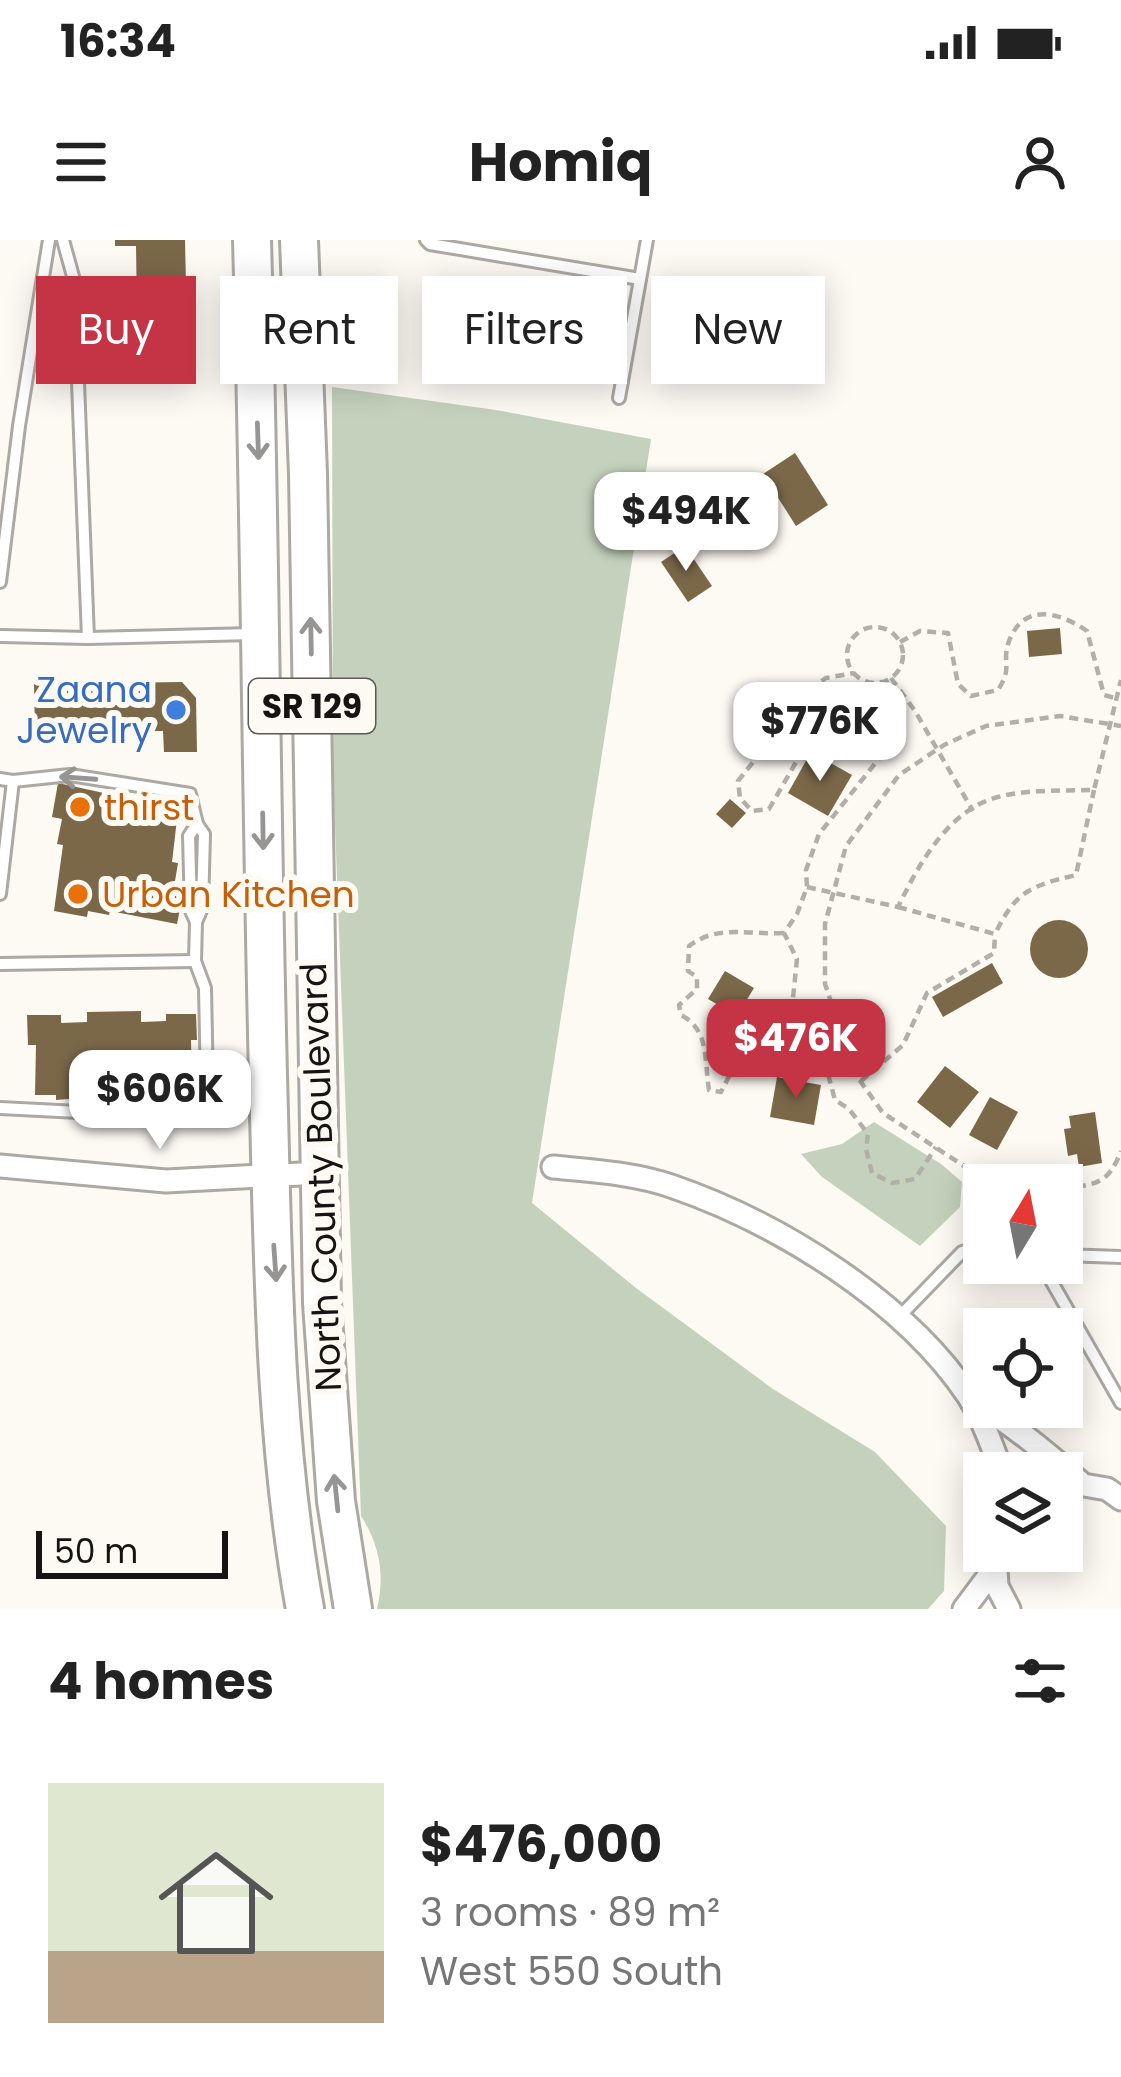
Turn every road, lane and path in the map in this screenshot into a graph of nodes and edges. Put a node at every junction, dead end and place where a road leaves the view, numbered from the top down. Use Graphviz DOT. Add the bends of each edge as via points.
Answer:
graph roads {
  1 [pos="50,240"];
  2 [pos="63,240"];
  3 [pos="252,240"];
  4 [pos="299,240"];
  5 [pos="426,240"];
  6 [pos="647,240"];
  7 [pos="640,279"];
  8 [pos="619,398"];
  9 [pos="0,582"];
  10 [pos="261,634"];
  11 [pos="0,636"];
  12 [pos="88,638"];
  13 [pos="900,642"];
  14 [pos="854,673"];
  15 [pos="891,679"];
  16 [pos="1121,680"];
  17 [pos="1115,698"];
  18 [pos="1109,724"];
  19 [pos="1121,726"];
  20 [pos="938,749"];
  21 [pos="7,780"];
  22 [pos="1094,790"];
  23 [pos="973,811"];
  24 [pos="808,887"];
  25 [pos="833,892"];
  26 [pos="0,894"];
  27 [pos="898,907"];
  28 [pos="784,933"];
  29 [pos="995,934"];
  30 [pos="195,961"];
  31 [pos="0,964"];
  32 [pos="787,1057"];
  33 [pos="860,1081"];
  34 [pos="0,1108"];
  35 [pos="935,1147"];
  36 [pos="1121,1151"];
  37 [pos="963,1165"];
  38 [pos="0,1166"];
  39 [pos="553,1167"];
  40 [pos="320,1173"];
  41 [pos="269,1176"];
  42 [pos="1083,1186"];
  43 [pos="963,1252"];
  44 [pos="1083,1256"];
  45 [pos="1121,1257"];
  46 [pos="1053,1284"];
  47 [pos="900,1316"];
  48 [pos="963,1391"];
  49 [pos="1121,1403"];
  50 [pos="1017,1428"];
  51 [pos="1041,1452"];
  52 [pos="1083,1485"];
  53 [pos="1121,1498"];
  54 [pos="987,1572"];
  55 [pos="995,1572"];
  56 [pos="305,1609"];
  57 [pos="353,1609"];
  58 [pos="964,1609"];
  59 [pos="1009,1609"];
  1 -- 9 [label="lane"];
  2 -- 12 [label="lane" via="74,280"];
  3 -- 10 [label="main road, North County Boulevard / SR 129, one-way"];
  40 -- 4 [label="main road, North County Boulevard / SR 129, one-way"];
  5 -- 7 [label="lane"];
  6 -- 7 [label="lane"];
  7 -- 8 [label="lane"];
  10 -- 12 [label="lane"];
  10 -- 41 [label="main road, North County Boulevard / SR 129, one-way"];
  11 -- 12 [label="lane"];
  13 -- 14 [label="path" via="879,627 862,631 848,652"];
  13 -- 15 [label="path" via="903,658"];
  13 -- 17 [label="path" via="920,631 948,633 958,684 971,696 998,690 1021,621 1036,612 1065,616 1087,631 1098,686"];
  14 -- 15 [label="path"];
  14 -- 24 [label="path" via="826,678 777,712 766,746 738,781 752,811 769,809 822,717 841,708 862,711 879,734 881,756 819,834"];
  15 -- 20 [label="path"];
  16 -- 17 [label="path"];
  17 -- 18 [label="path"];
  18 -- 19 [label="path"];
  18 -- 20 [label="path" via="1060,716 986,725"];
  18 -- 22 [label="path"];
  20 -- 23 [label="path"];
  20 -- 25 [label="path" via="899,775 846,846"];
  21 -- 26 [label="lane"];
  30 -- 21 [label="lane, one-way" via="190,794 70,775"];
  22 -- 23 [label="path" via="995,797"];
  22 -- 29 [label="path" via="1076,875 1039,884 1010,904"];
  23 -- 27 [label="path" via="922,858"];
  24 -- 25 [label="path"];
  24 -- 28 [label="path"];
  25 -- 27 [label="path"];
  25 -- 33 [label="path" via="825,984"];
  27 -- 29 [label="path"];
  28 -- 32 [label="path" via="797,958"];
  28 -- 32 [label="path" via="704,935 689,946 697,989 680,1005 704,1040 709,1090 721,1092 736,1064"];
  29 -- 33 [label="path" via="994,953 927,993 904,1045"];
  30 -- 31 [label="lane"];
  30 -- 34 [label="lane" via="205,988 208,1086 197,1101 178,1111"];
  32 -- 35 [label="path" via="828,1074 835,1100 868,1134 872,1173 892,1183 915,1179"];
  33 -- 35 [label="path" via="883,1113"];
  35 -- 37 [label="path"];
  36 -- 42 [label="path" via="1113,1173"];
  38 -- 41 [label="street" via="166,1181"];
  39 -- 47 [label="street" via="668,1185 747,1217"];
  40 -- 41 [label="street"];
  57 -- 40 [label="main road, North County Boulevard / SR 129, one-way" via="327,1401"];
  41 -- 56 [label="main road, North County Boulevard / SR 129, one-way" via="282,1457"];
  43 -- 47 [label="lane"];
  44 -- 45 [label="lane"];
  46 -- 49 [label="lane"];
  47 -- 48 [label="street"];
  50 -- 51 [label="street"];
  52 -- 53 [label="street"];
  54 -- 58 [label="street"];
  55 -- 59 [label="street"];
}
